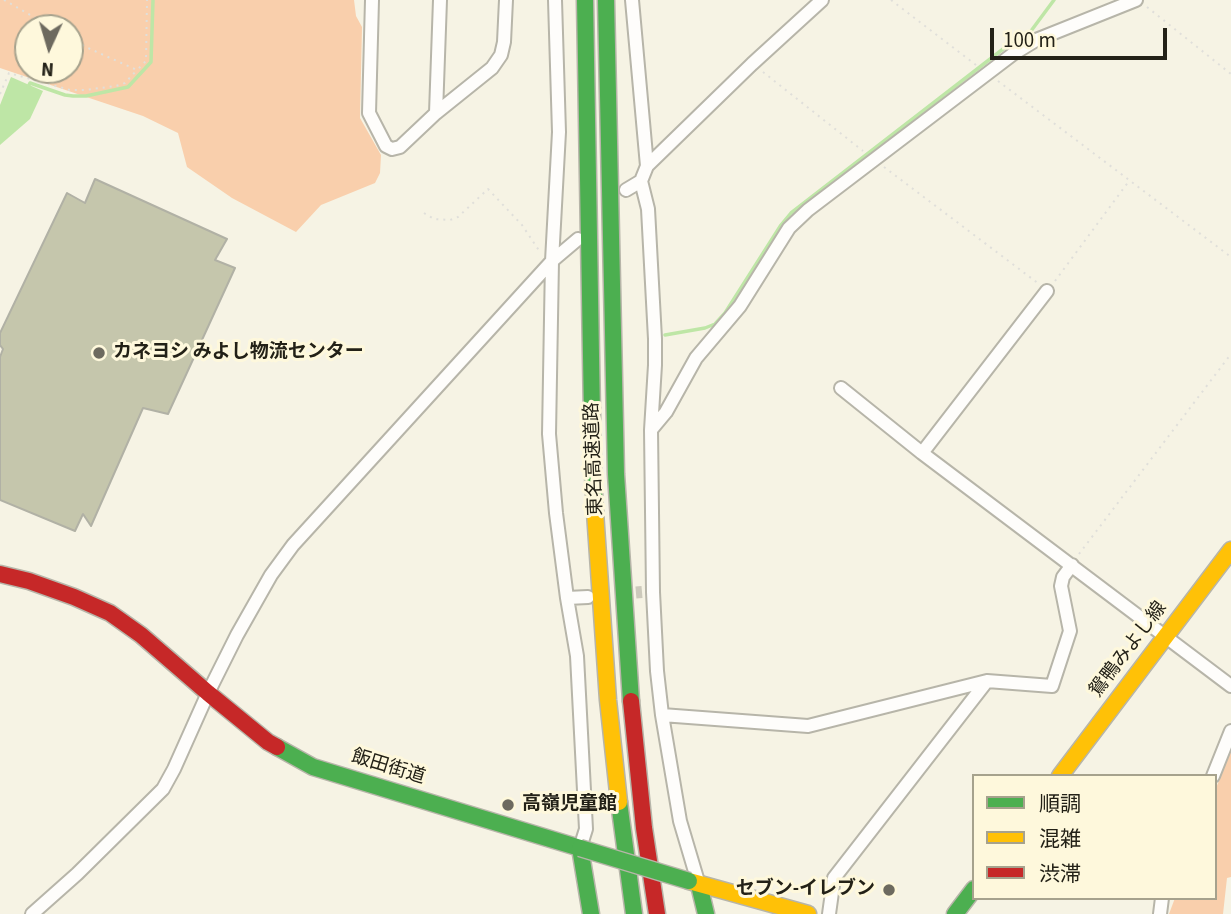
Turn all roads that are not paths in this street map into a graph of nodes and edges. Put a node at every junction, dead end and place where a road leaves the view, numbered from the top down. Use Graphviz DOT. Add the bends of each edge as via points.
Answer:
graph roads {
  1 [pos="372,0"];
  2 [pos="440,0"];
  3 [pos="506,0"];
  4 [pos="555,0"];
  5 [pos="585,0"];
  6 [pos="606,0"];
  7 [pos="632,0"];
  8 [pos="821,0"];
  9 [pos="1136,0"];
  10 [pos="436,113"];
  11 [pos="647,166"];
  12 [pos="641,181"];
  13 [pos="626,190"];
  14 [pos="578,239"];
  15 [pos="552,261"];
  16 [pos="1047,290"];
  17 [pos="841,388"];
  18 [pos="651,430"];
  19 [pos="922,453"];
  20 [pos="1231,550"];
  21 [pos="1072,565"];
  22 [pos="0,574"];
  23 [pos="588,597"];
  24 [pos="567,598"];
  25 [pos="1166,636"];
  26 [pos="987,681"];
  27 [pos="1231,686"];
  28 [pos="208,693"];
  29 [pos="662,715"];
  30 [pos="1231,732"];
  31 [pos="1062,774"];
  32 [pos="1214,774"];
  33 [pos="580,848"];
  34 [pos="694,883"];
  35 [pos="972,892"];
  36 [pos="32,914"];
  37 [pos="591,914"];
  38 [pos="634,914"];
  39 [pos="657,914"];
  40 [pos="706,914"];
  41 [pos="808,914"];
  42 [pos="829,914"];
  43 [pos="955,914"];
  1 -- 10 [label="street" via="369,113 386,146 400,147"];
  2 -- 10 [label="street"];
  3 -- 10 [label="street" via="501,55 492,68"];
  4 -- 15 [label="street" via="559,132"];
  5 -- 38 [label="main road, 東名高速道路" via="594,488 608,700"];
  6 -- 39 [label="main road, 東名高速道路" via="622,580"];
  7 -- 11 [label="street"];
  8 -- 11 [label="street"];
  9 -- 18 [label="street" via="1036,40 1013,54 808,210 789,228 740,306 696,358"];
  11 -- 12 [label="street"];
  12 -- 13 [label="street"];
  12 -- 18 [label="street" via="648,209 655,339"];
  14 -- 15 [label="street"];
  15 -- 24 [label="street" via="549,434"];
  15 -- 28 [label="street" via="293,545 271,575"];
  16 -- 19 [label="street"];
  17 -- 19 [label="street"];
  18 -- 29 [label="street" via="648,592"];
  19 -- 21 [label="street"];
  20 -- 25 [label="main road, 鴛鴨みよし線"];
  21 -- 25 [label="street"];
  21 -- 26 [label="street" via="1061,586 1070,631 1052,686"];
  22 -- 28 [label="main road, 飯田街道" via="110,613"];
  23 -- 24 [label="street"];
  24 -- 33 [label="street" via="577,656 586,829"];
  25 -- 27 [label="street"];
  25 -- 31 [label="main road, 鴛鴨みよし線"];
  26 -- 29 [label="street" via="808,726"];
  26 -- 42 [label="street" via="834,878"];
  28 -- 33 [label="main road, 飯田街道" via="268,742 313,767"];
  28 -- 36 [label="street" via="163,789"];
  29 -- 34 [label="street"];
  30 -- 32 [label="street"];
  33 -- 34 [label="main road, 飯田街道, bridge"];
  33 -- 37 [label="main road"];
  34 -- 40 [label="main road"];
  34 -- 41 [label="main road, 飯田街道"];
  35 -- 43 [label="main road"];
}
